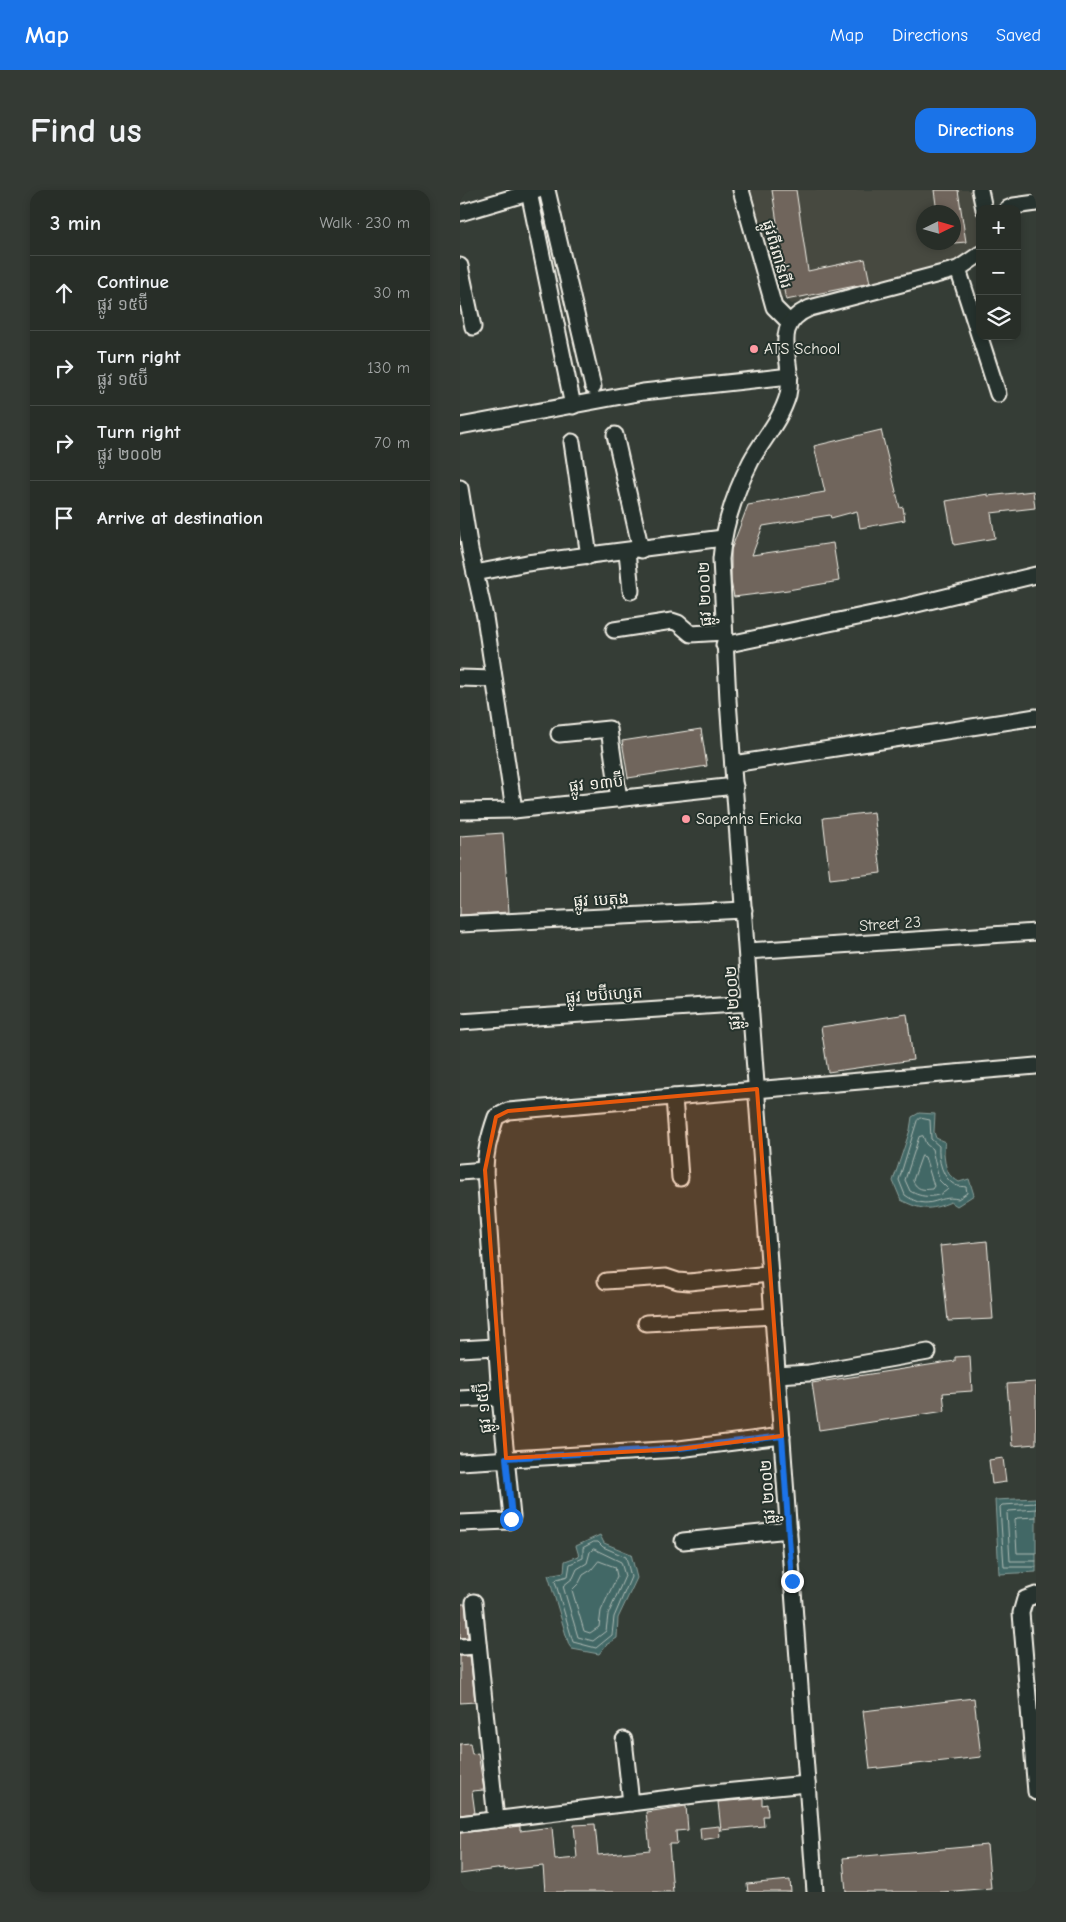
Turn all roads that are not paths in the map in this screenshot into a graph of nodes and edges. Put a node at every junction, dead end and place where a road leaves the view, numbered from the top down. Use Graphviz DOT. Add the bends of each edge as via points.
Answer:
graph roads {
  1 [pos="547,190"];
  2 [pos="741,190"];
  3 [pos="980,190"];
  4 [pos="534,191"];
  5 [pos="512,193"];
  6 [pos="1036,203"];
  7 [pos="983,205"];
  8 [pos="1021,205"];
  9 [pos="460,214"];
  10 [pos="976,257"];
  11 [pos="460,266"];
  12 [pos="958,269"];
  13 [pos="789,322"];
  14 [pos="474,327"];
  15 [pos="790,376"];
  16 [pos="593,387"];
  17 [pos="998,394"];
  18 [pos="573,406"];
  19 [pos="460,426"];
  20 [pos="616,435"];
  21 [pos="572,442"];
  22 [pos="460,488"];
  23 [pos="723,538"];
  24 [pos="465,550"];
  25 [pos="634,550"];
  26 [pos="589,556"];
  27 [pos="475,573"];
  28 [pos="1036,575"];
  29 [pos="631,592"];
  30 [pos="614,630"];
  31 [pos="724,638"];
  32 [pos="460,678"];
  33 [pos="494,679"];
  34 [pos="1036,717"];
  35 [pos="559,734"];
  36 [pos="733,764"];
  37 [pos="735,786"];
  38 [pos="619,799"];
  39 [pos="514,810"];
  40 [pos="460,811"];
  41 [pos="744,910"];
  42 [pos="460,924"];
  43 [pos="1036,932"];
  44 [pos="747,951"];
  45 [pos="751,1003"];
  46 [pos="460,1022"];
  47 [pos="1036,1066"];
  48 [pos="757,1089"];
  49 [pos="674,1096"];
  50 [pos="485,1170"];
  51 [pos="460,1172"];
  52 [pos="680,1178"];
  53 [pos="770,1274"];
  54 [pos="606,1282"];
  55 [pos="773,1316"];
  56 [pos="646,1323"];
  57 [pos="496,1347"];
  58 [pos="460,1349"];
  59 [pos="928,1352"];
  60 [pos="777,1375"];
  61 [pos="500,1397"];
  62 [pos="460,1399"];
  63 [pos="782,1436"];
  64 [pos="506,1458"];
  65 [pos="460,1462"];
  66 [pos="460,1524"];
  67 [pos="789,1530"];
  68 [pos="683,1541"];
  69 [pos="1036,1595"];
  70 [pos="474,1602"];
  71 [pos="478,1646"];
  72 [pos="460,1647"];
  73 [pos="624,1740"];
  74 [pos="807,1784"];
  75 [pos="1036,1792"];
  76 [pos="631,1803"];
  77 [pos="496,1820"];
  78 [pos="460,1824"];
  79 [pos="815,1892"];
  1 -- 16 [label="street"];
  2 -- 13 [label="street, ផ្លូវពីរពាន់ពីរ" via="774,307"];
  3 -- 7 [label="street"];
  4 -- 5 [label="street"];
  4 -- 18 [label="street"];
  5 -- 9 [label="street"];
  6 -- 8 [label="street"];
  10 -- 12 [label="street"];
  11 -- 14 [label="street"];
  12 -- 13 [label="street" via="810,308"];
  12 -- 17 [label="street"];
  13 -- 15 [label="street, ផ្លូវ ២០០២" via="786,336"];
  15 -- 18 [label="street" via="643,392"];
  15 -- 23 [label="street, ផ្លូវ ២០០២" via="783,410 752,461 731,506"];
  18 -- 19 [label="street"];
  20 -- 25 [label="street"];
  21 -- 26 [label="street"];
  22 -- 24 [label="street"];
  23 -- 25 [label="street"];
  23 -- 31 [label="street, ផ្លូវ ២០០២"];
  24 -- 27 [label="street"];
  25 -- 26 [label="street"];
  25 -- 29 [label="street"];
  26 -- 27 [label="street"];
  27 -- 33 [label="street"];
  28 -- 31 [label="street" via="896,609"];
  30 -- 31 [label="street" via="672,621 691,634"];
  31 -- 36 [label="street, ផ្លូវ ២០០២"];
  32 -- 33 [label="street"];
  33 -- 39 [label="street"];
  34 -- 36 [label="street"];
  35 -- 38 [label="street" via="609,729"];
  36 -- 37 [label="street, ផ្លូវ ២០០២"];
  37 -- 38 [label="street, ផ្លូវ ១៣ប៊ី"];
  37 -- 41 [label="street, ផ្លូវ ២០០២"];
  38 -- 39 [label="street, ផ្លូវ ១៣ប៊ី"];
  39 -- 40 [label="street, ផ្លូវ ១៣ប៊ី"];
  41 -- 42 [label="street, ផ្លូវ បេតុង"];
  41 -- 44 [label="street, ផ្លូវ ២០០២"];
  43 -- 44 [label="street, Street 23"];
  44 -- 45 [label="street, ផ្លូវ ២០០២"];
  45 -- 46 [label="street, ផ្លូវ ២ប៊ីហ្សេត"];
  45 -- 48 [label="street, ផ្លូវ ២០០២"];
  47 -- 48 [label="street"];
  48 -- 49 [label="street"];
  48 -- 53 [label="street, ផ្លូវ ២០០២"];
  49 -- 50 [label="street, ផ្លូវ ១៥ប៊ី" via="508,1111 496,1117 490,1132"];
  49 -- 52 [label="street"];
  50 -- 51 [label="street"];
  50 -- 57 [label="street, ផ្លូវ ១៥ប៊ី"];
  53 -- 54 [label="street" via="689,1282 666,1276"];
  53 -- 55 [label="street, ផ្លូវ ២០០២"];
  55 -- 56 [label="street"];
  55 -- 60 [label="street, ផ្លូវ ២០០២"];
  57 -- 58 [label="street"];
  57 -- 61 [label="street, ផ្លូវ ១៥ប៊ី"];
  59 -- 60 [label="street" via="808,1373"];
  60 -- 63 [label="street, ផ្លូវ ២០០២"];
  61 -- 62 [label="street"];
  61 -- 64 [label="street, ផ្លូវ ១៥ប៊ី"];
  63 -- 64 [label="street" via="679,1448"];
  63 -- 67 [label="street, ផ្លូវ ២០០២"];
  64 -- 65 [label="street"];
  64 -- 66 [label="street, ផ្លូវ ១៥ប៊ី" via="512,1517 508,1521"];
  67 -- 68 [label="street"];
  67 -- 74 [label="street, ផ្លូវ ២០០២"];
  69 -- 75 [label="street" via="1025,1599 1021,1613"];
  70 -- 71 [label="street"];
  71 -- 72 [label="street"];
  71 -- 77 [label="street"];
  73 -- 76 [label="street"];
  74 -- 76 [label="street"];
  74 -- 79 [label="street, ផ្លូវ ២០០២"];
  76 -- 77 [label="street"];
  77 -- 78 [label="street"];
}
